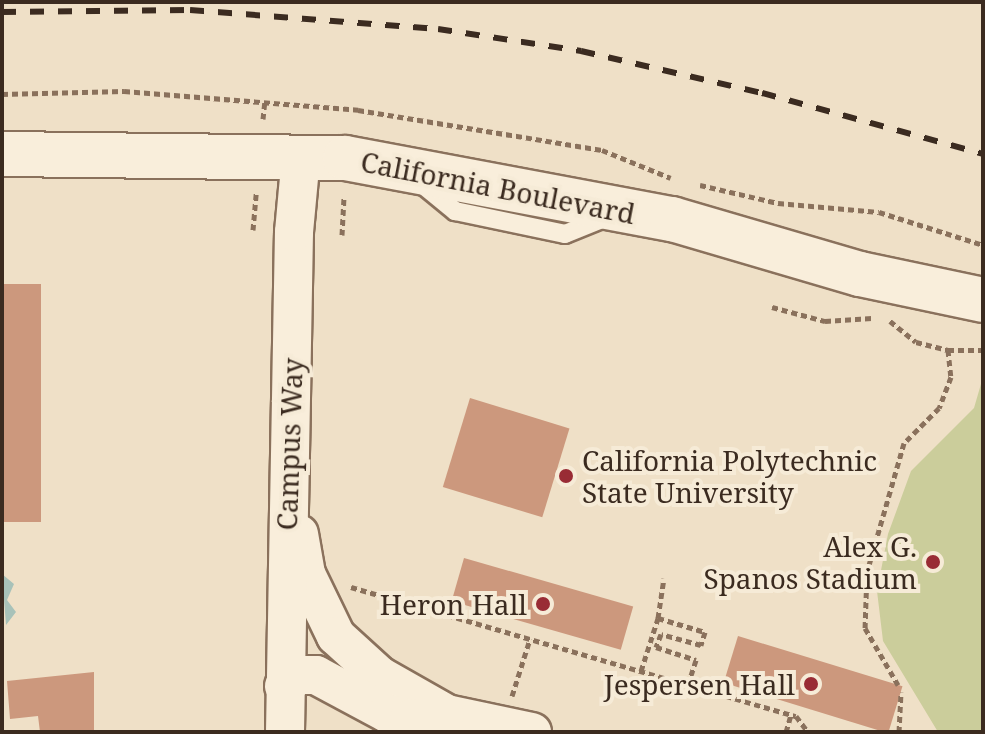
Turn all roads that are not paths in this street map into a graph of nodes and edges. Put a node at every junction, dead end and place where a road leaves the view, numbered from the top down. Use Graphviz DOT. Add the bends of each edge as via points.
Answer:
graph roads {
  1 [pos="2,154"];
  2 [pos="301,157"];
  3 [pos="983,300"];
  4 [pos="288,480"];
  5 [pos="284,686"];
  6 [pos="447,714"];
  7 [pos="518,728"];
  8 [pos="285,732"];
  1 -- 2 [label="street, California Boulevard"];
  2 -- 3 [label="street, California Boulevard" via="404,170 672,219 860,274"];
  2 -- 4 [label="street, Campus Way"];
  4 -- 5 [label="street, Campus Way"];
  4 -- 6 [label="street" via="306,574 336,636 380,676"];
  5 -- 6 [label="street" via="299,675 316,675 387,713 409,719"];
  5 -- 8 [label="street, Campus Way"];
  6 -- 7 [label="street"];
}
